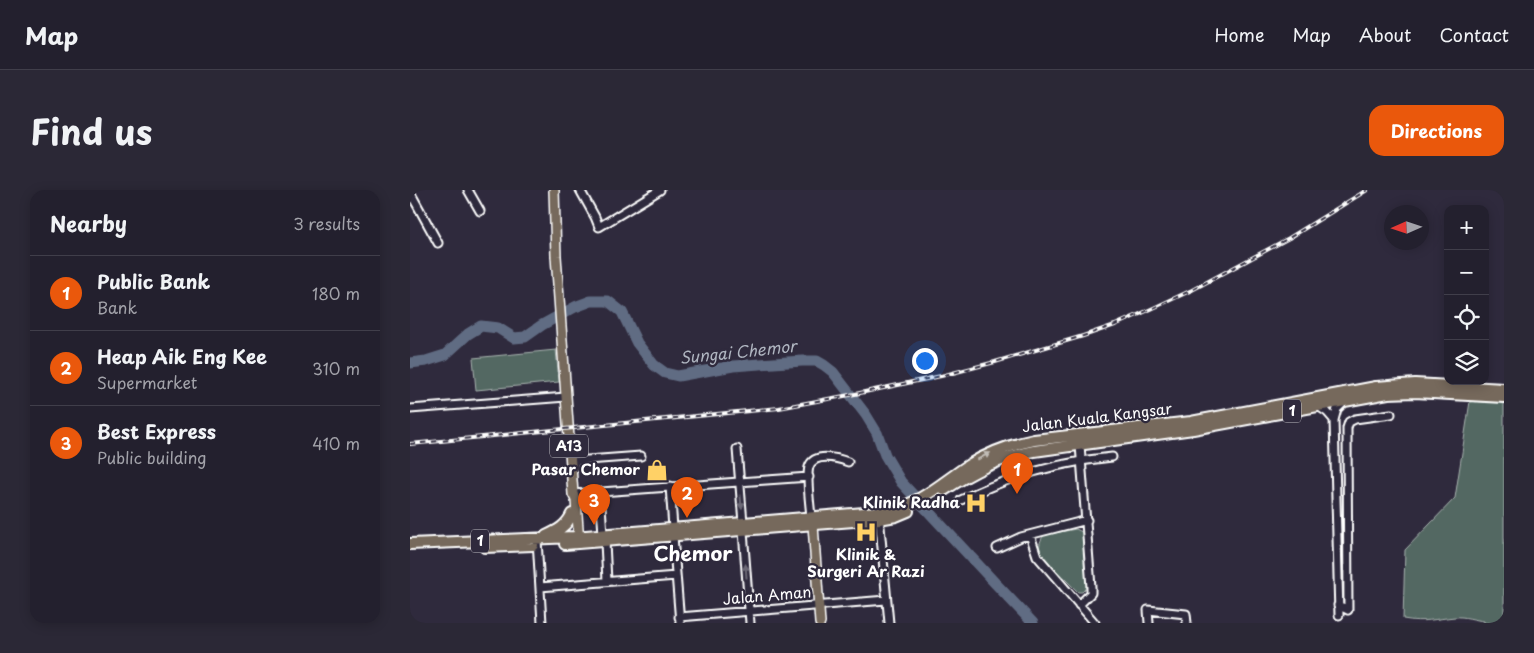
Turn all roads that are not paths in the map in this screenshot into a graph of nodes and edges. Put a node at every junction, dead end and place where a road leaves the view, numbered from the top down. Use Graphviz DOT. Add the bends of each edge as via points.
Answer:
graph roads {
  1 [pos="468,190"];
  2 [pos="549,190"];
  3 [pos="554,190"];
  4 [pos="580,190"];
  5 [pos="660,190"];
  6 [pos="410,192"];
  7 [pos="413,206"];
  8 [pos="480,211"];
  9 [pos="438,243"];
  10 [pos="556,256"];
  11 [pos="1504,389"];
  12 [pos="566,397"];
  13 [pos="1504,397"];
  14 [pos="1346,400"];
  15 [pos="1318,406"];
  16 [pos="410,409"];
  17 [pos="1391,414"];
  18 [pos="1334,420"];
  19 [pos="1107,432"];
  20 [pos="1016,443"];
  21 [pos="1080,444"];
  22 [pos="737,449"];
  23 [pos="1347,454"];
  24 [pos="640,456"];
  25 [pos="1335,456"];
  26 [pos="1112,457"];
  27 [pos="1082,460"];
  28 [pos="848,462"];
  29 [pos="809,476"];
  30 [pos="739,481"];
  31 [pos="670,486"];
  32 [pos="600,492"];
  33 [pos="575,494"];
  34 [pos="931,495"];
  35 [pos="961,500"];
  36 [pos="572,514"];
  37 [pos="879,516"];
  38 [pos="1086,520"];
  39 [pos="811,523"];
  40 [pos="743,527"];
  41 [pos="673,532"];
  42 [pos="1030,535"];
  43 [pos="604,538"];
  44 [pos="576,540"];
  45 [pos="538,541"];
  46 [pos="410,544"];
  47 [pos="997,548"];
  48 [pos="410,550"];
  49 [pos="676,576"];
  50 [pos="608,581"];
  51 [pos="540,587"];
  52 [pos="886,600"];
  53 [pos="1079,605"];
  54 [pos="1338,605"];
  55 [pos="816,606"];
  56 [pos="749,612"];
  57 [pos="1339,615"];
  58 [pos="679,620"];
  59 [pos="542,623"];
  60 [pos="750,623"];
  61 [pos="816,623"];
  62 [pos="820,623"];
  63 [pos="889,623"];
  64 [pos="1095,623"];
  65 [pos="1149,623"];
  66 [pos="1187,623"];
  1 -- 8 [label="street"];
  2 -- 10 [label="main road, A13"];
  3 -- 10 [label="main road, A13"];
  4 -- 5 [label="street" via="599,227"];
  6 -- 7 [label="street"];
  7 -- 9 [label="street"];
  10 -- 12 [label="main road, A13"];
  11 -- 19 [label="highway, Jalan Kuala Kangsar / 1" via="1408,384 1376,387 1198,421"];
  12 -- 16 [label="street"];
  12 -- 33 [label="main road, A13"];
  13 -- 14 [label="highway, Jalan Kuala Kangsar / 1" via="1408,392"];
  14 -- 15 [label="highway, Jalan Kuala Kangsar / 1"];
  14 -- 18 [label="street" via="1337,409"];
  15 -- 18 [label="street"];
  15 -- 21 [label="highway, Jalan Kuala Kangsar / 1" via="1193,429"];
  17 -- 23 [label="street" via="1349,422"];
  18 -- 25 [label="street"];
  19 -- 20 [label="highway, Jalan Kuala Kangsar / 1"];
  19 -- 21 [label="highway"];
  20 -- 21 [label="highway" via="1069,440"];
  34 -- 20 [label="highway, Jalan Kuala Kangsar / 1, one-way" via="981,458"];
  21 -- 27 [label="street"];
  21 -- 34 [label="highway, Jalan Kuala Kangsar / 1" via="1003,458"];
  22 -- 30 [label="street"];
  23 -- 25 [label="street"];
  23 -- 54 [label="street" via="1348,610"];
  24 -- 33 [label="street" via="574,461"];
  25 -- 54 [label="street"];
  26 -- 27 [label="street"];
  27 -- 35 [label="street" via="999,482"];
  27 -- 38 [label="street"];
  28 -- 29 [label="street" via="835,458 813,460"];
  29 -- 30 [label="street"];
  29 -- 39 [label="street"];
  30 -- 31 [label="street"];
  30 -- 40 [label="street, one-way"];
  31 -- 32 [label="street"];
  31 -- 41 [label="street"];
  32 -- 33 [label="street"];
  32 -- 43 [label="street"];
  33 -- 36 [label="main road" via="571,500"];
  33 -- 44 [label="main road"];
  34 -- 37 [label="highway, Jalan Kuala Kangsar / 1" via="910,507"];
  36 -- 44 [label="main road"];
  36 -- 45 [label="highway" via="559,530"];
  37 -- 39 [label="highway, Jalan Kuala Kangsar / 1"];
  37 -- 52 [label="street"];
  38 -- 42 [label="street"];
  38 -- 53 [label="street" via="1091,593"];
  39 -- 40 [label="highway, Jalan Kuala Kangsar / 1"];
  39 -- 55 [label="main road"];
  40 -- 41 [label="highway, Jalan Kuala Kangsar / 1"];
  56 -- 40 [label="street, one-way"];
  41 -- 43 [label="highway, Jalan Kuala Kangsar / 1"];
  41 -- 49 [label="street"];
  42 -- 47 [label="street"];
  42 -- 53 [label="street" via="1037,556"];
  43 -- 44 [label="highway, Jalan Kuala Kangsar / 1"];
  43 -- 50 [label="street"];
  44 -- 45 [label="highway, Jalan Kuala Kangsar / 1"];
  45 -- 46 [label="highway, Jalan Kuala Kangsar / 1"];
  45 -- 48 [label="highway, Jalan Kuala Kangsar / 1"];
  45 -- 51 [label="street"];
  49 -- 50 [label="street"];
  49 -- 58 [label="street"];
  50 -- 51 [label="street"];
  51 -- 59 [label="street"];
  52 -- 55 [label="street, Jalan Aman"];
  52 -- 63 [label="street"];
  53 -- 64 [label="street"];
  54 -- 57 [label="street"];
  55 -- 56 [label="street, Jalan Aman"];
  55 -- 61 [label="main road"];
  55 -- 62 [label="main road"];
  56 -- 58 [label="street, Jalan Aman"];
  56 -- 60 [label="street"];
  65 -- 66 [label="street" via="1148,610 1186,614"];
}
